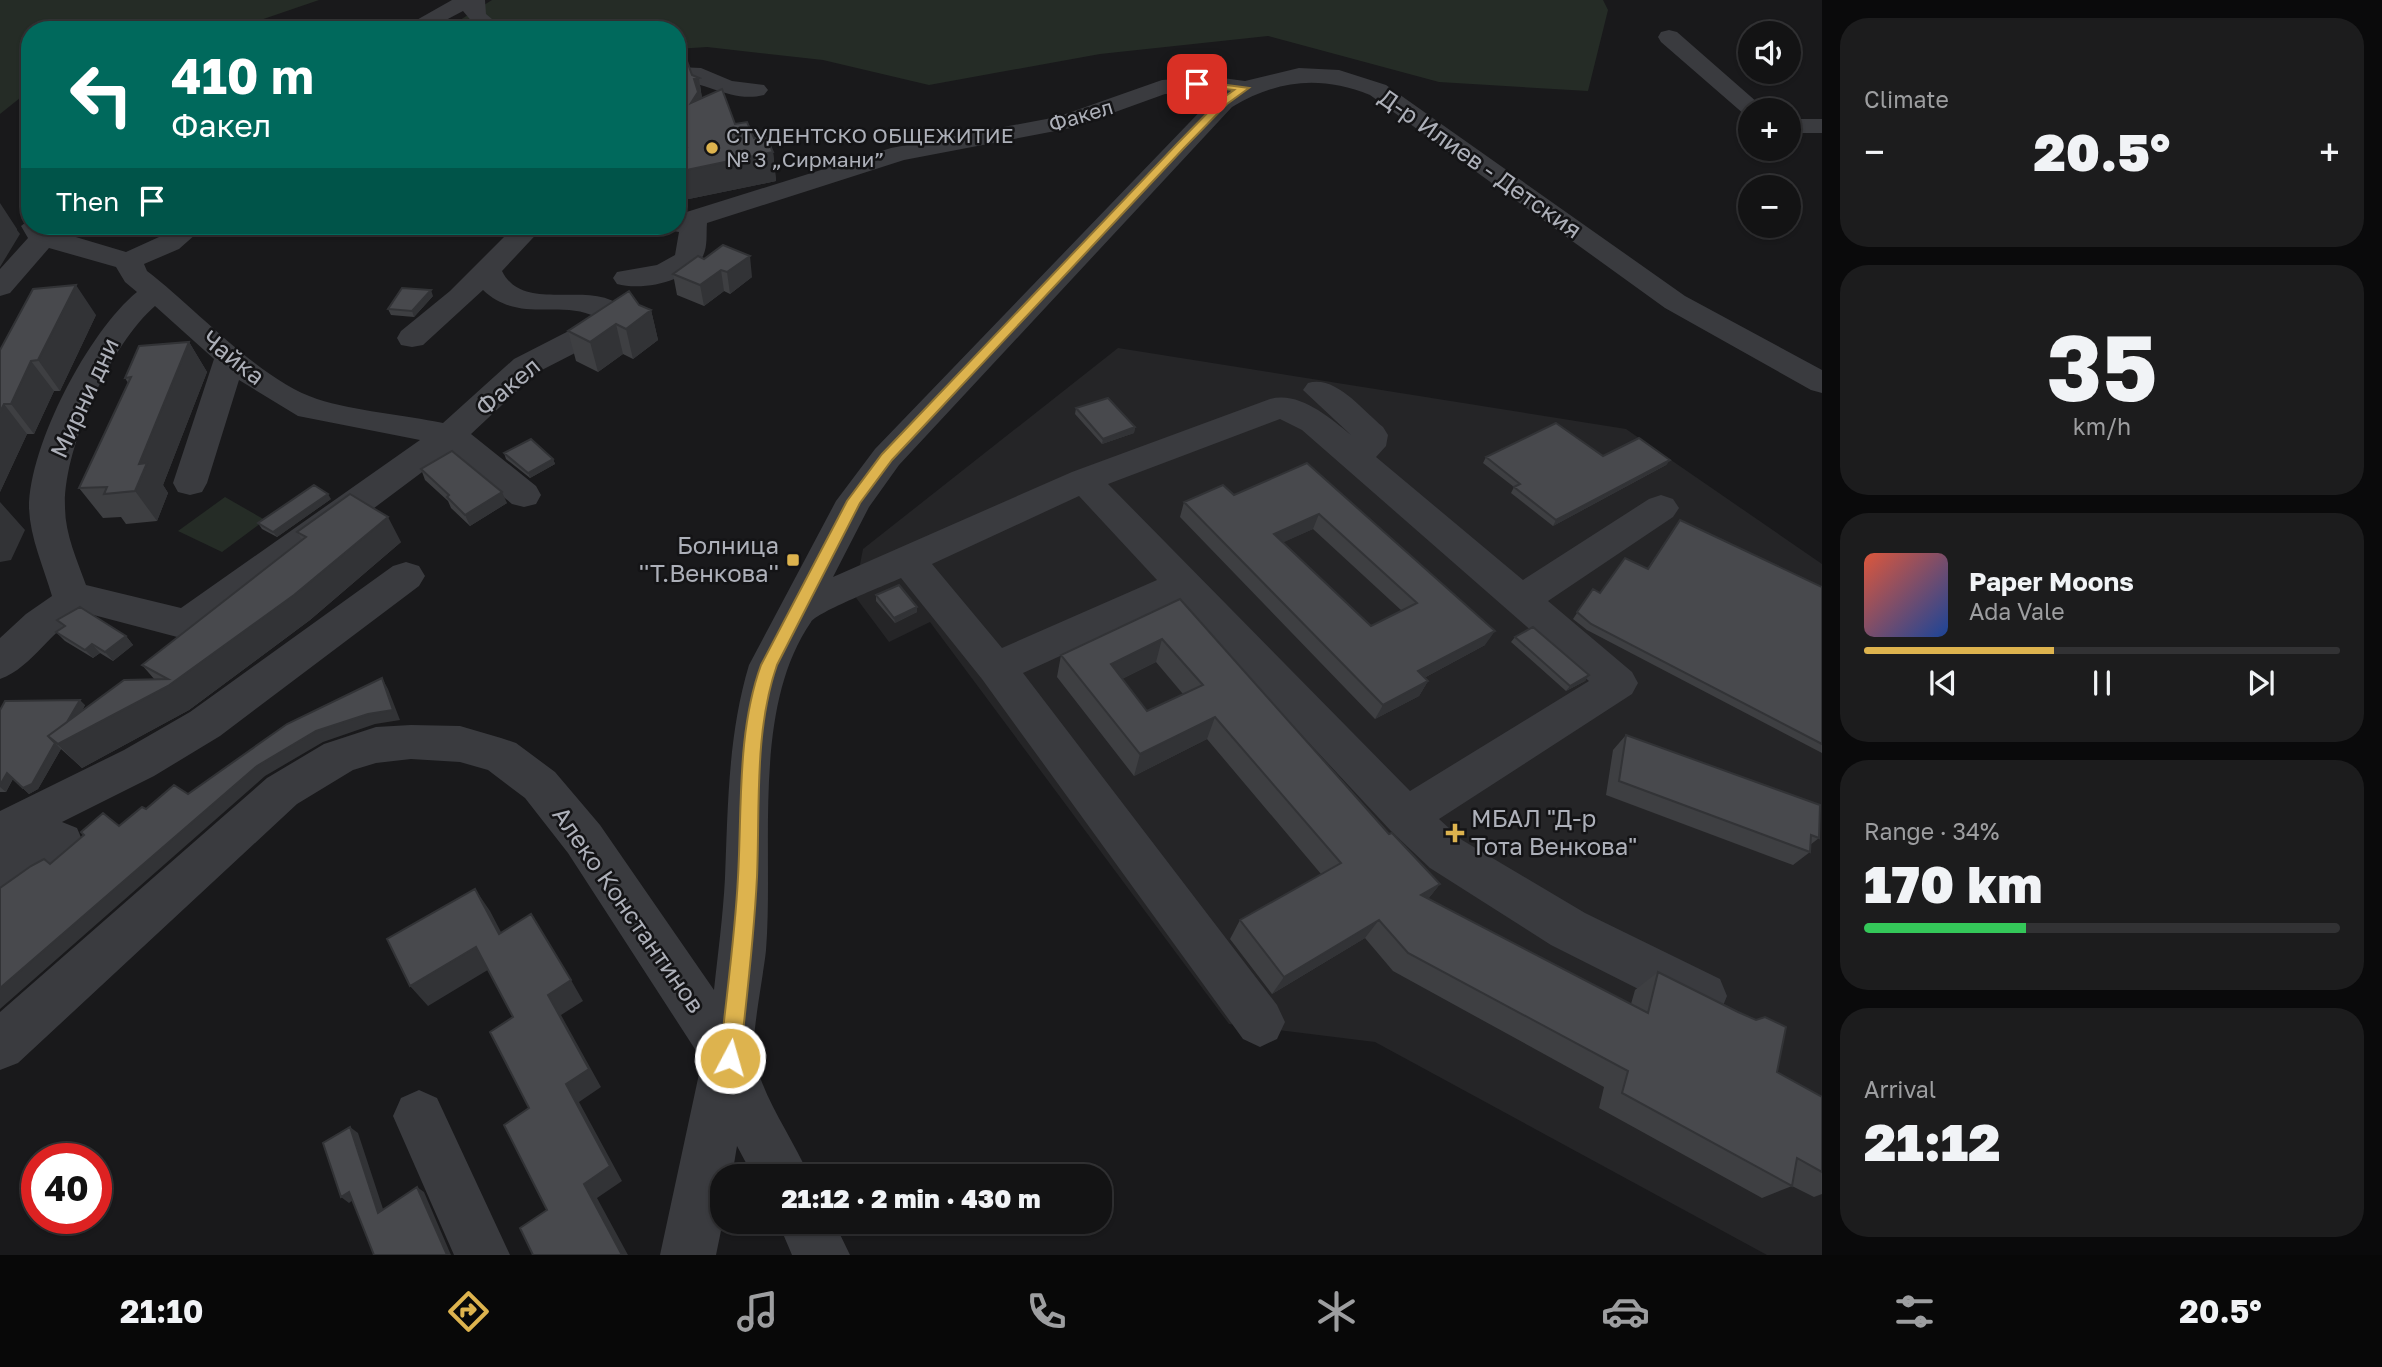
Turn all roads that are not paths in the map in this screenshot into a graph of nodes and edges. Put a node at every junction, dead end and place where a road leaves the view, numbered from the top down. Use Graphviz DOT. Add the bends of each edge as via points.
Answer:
graph roads {
  1 [pos="468,0"];
  2 [pos="474,0"];
  3 [pos="427,21"];
  4 [pos="482,21"];
  5 [pos="1669,37"];
  6 [pos="686,74"];
  7 [pos="1244,88"];
  8 [pos="756,90"];
  9 [pos="1740,98"];
  10 [pos="1801,126"];
  11 [pos="1822,126"];
  12 [pos="686,222"];
  13 [pos="28,235"];
  14 [pos="55,235"];
  15 [pos="179,235"];
  16 [pos="521,235"];
  17 [pos="683,235"];
  18 [pos="128,261"];
  19 [pos="486,268"];
  20 [pos="627,278"];
  21 [pos="0,287"];
  22 [pos="156,291"];
  23 [pos="412,338"];
  24 [pos="230,359"];
  25 [pos="1822,383"];
  26 [pos="1319,390"];
  27 [pos="450,435"];
  28 [pos="1352,455"];
  29 [pos="1084,480"];
  30 [pos="190,483"];
  31 [pos="524,495"];
  32 [pos="1661,508"];
  33 [pos="908,561"];
  34 [pos="406,576"];
  35 [pos="1183,584"];
  36 [pos="1521,600"];
  37 [pos="72,601"];
  38 [pos="800,608"];
  39 [pos="0,663"];
  40 [pos="996,668"];
  41 [pos="1406,817"];
  42 [pos="0,832"];
  43 [pos="61,842"];
  44 [pos="0,873"];
  45 [pos="1730,1010"];
  46 [pos="1260,1022"];
  47 [pos="0,1045"];
  48 [pos="730,1058"];
  49 [pos="419,1116"];
  50 [pos="776,1164"];
  51 [pos="811,1234"];
  52 [pos="482,1255"];
  53 [pos="688,1255"];
  54 [pos="822,1255"];
  1 -- 3 [label="street"];
  2 -- 4 [label="street" via="472,10"];
  5 -- 9 [label="street"];
  6 -- 8 [label="street" via="701,75 727,88"];
  7 -- 12 [label="street, Факел" via="1206,84 1162,87 1062,123 900,153"];
  7 -- 25 [label="street, Д-р Илиев - Детския" via="1306,74 1338,75 1378,90 1675,302"];
  7 -- 38 [label="street, Д-р Илиев - Детския" via="1223,102 887,457 854,501"];
  10 -- 11 [label="street"];
  13 -- 21 [label="street"];
  14 -- 18 [label="street"];
  15 -- 18 [label="street"];
  16 -- 19 [label="street"];
  17 -- 20 [label="street" via="689,255 681,264"];
  18 -- 22 [label="street, Чайка" via="135,275"];
  19 -- 23 [label="street"];
  19 -- 27 [label="street, Факел" via="498,290 537,304 603,306 613,314 607,324 525,366"];
  22 -- 24 [label="street, Чайка"];
  22 -- 37 [label="street, Мирни дни" via="128,315 103,350 50,476 47,509"];
  24 -- 27 [label="street, Чайка" via="309,408"];
  24 -- 30 [label="street"];
  26 -- 28 [label="street" via="1371,435 1369,446"];
  27 -- 31 [label="street"];
  27 -- 37 [label="street, Факел" via="201,617 181,623 86,599"];
  28 -- 29 [label="street" via="1314,422 1281,407"];
  28 -- 36 [label="street"];
  29 -- 33 [label="street"];
  29 -- 35 [label="street"];
  32 -- 36 [label="street"];
  33 -- 38 [label="street"];
  33 -- 40 [label="street"];
  34 -- 42 [label="street" via="205,724 139,763"];
  35 -- 40 [label="street"];
  35 -- 41 [label="street"];
  36 -- 41 [label="street" via="1618,682"];
  37 -- 39 [label="street"];
  38 -- 48 [label="street, Д-р Илиев - Детския" via="769,665 757,712 746,909"];
  40 -- 46 [label="street"];
  41 -- 45 [label="street" via="1446,854 1568,929"];
  43 -- 44 [label="street"];
  47 -- 48 [label="street, Алеко Константинов" via="282,791 339,757 376,745 411,742 460,744 501,756 540,785 584,839"];
  48 -- 50 [label="street, Алеко Константинов" via="756,1128"];
  48 -- 53 [label="street, Д-р Илиев - Детския"];
  49 -- 52 [label="street"];
  51 -- 54 [label="street"];
}
